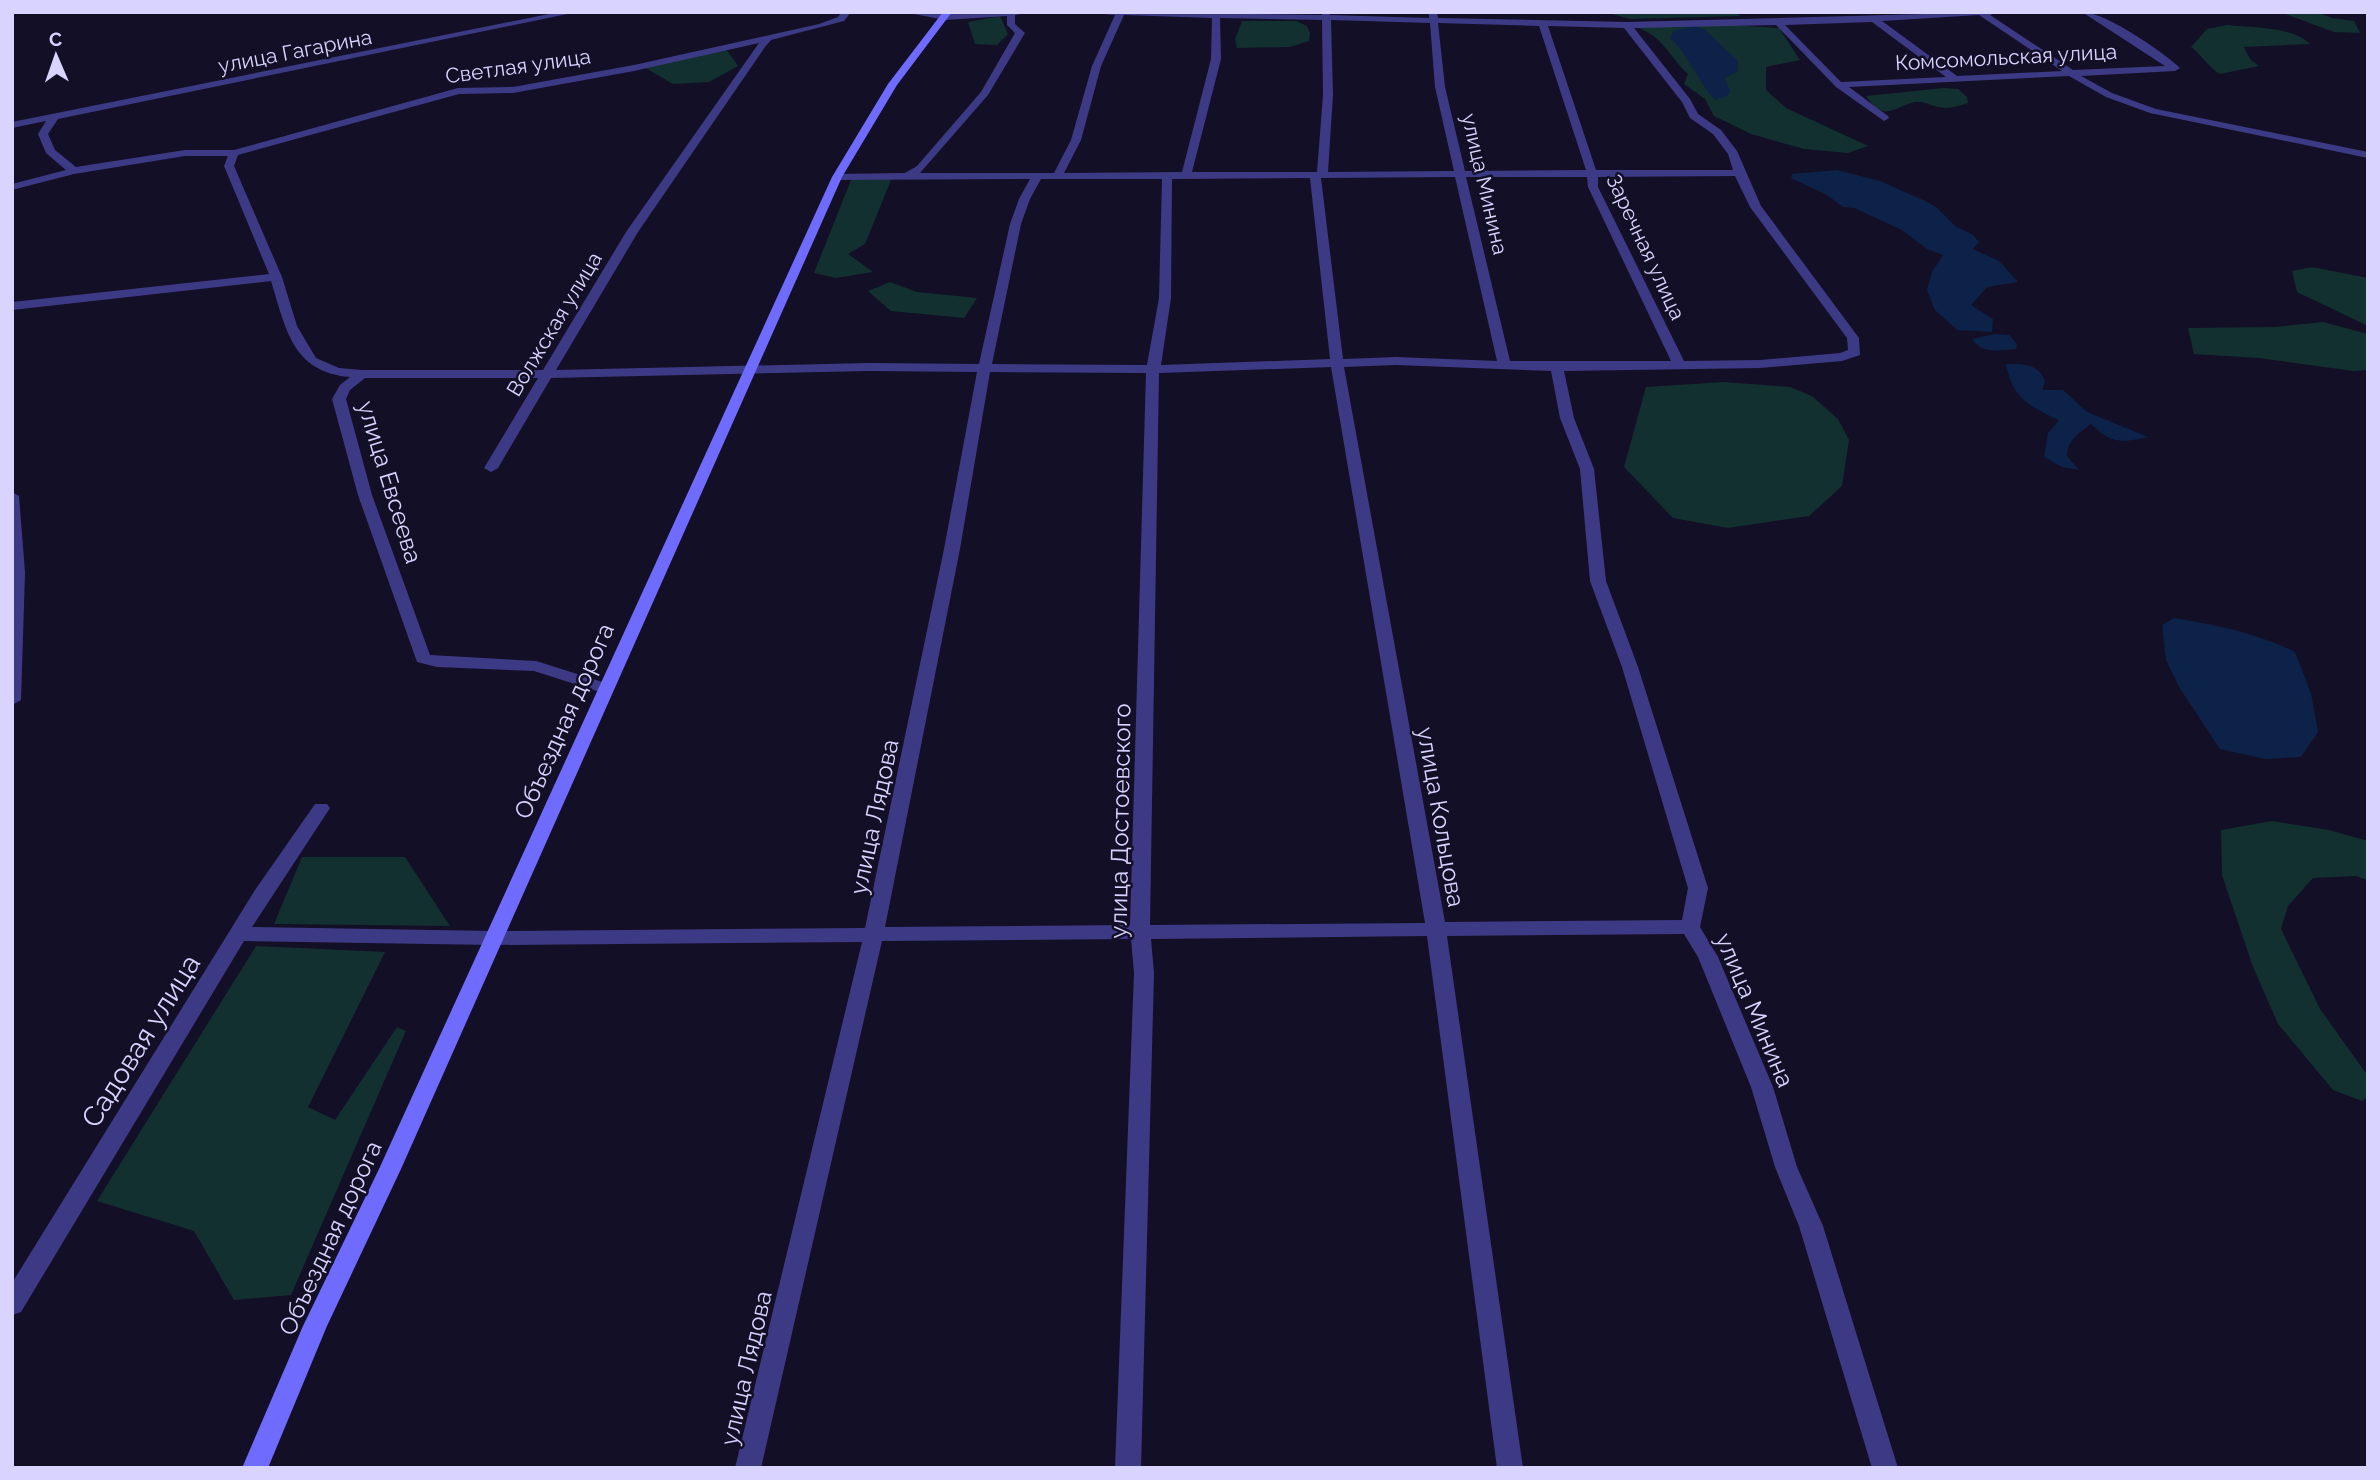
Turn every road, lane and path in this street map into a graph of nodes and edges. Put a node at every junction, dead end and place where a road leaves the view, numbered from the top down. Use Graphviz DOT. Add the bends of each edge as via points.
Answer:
graph roads {
  1 [pos="573,12"];
  2 [pos="847,12"];
  3 [pos="908,12"];
  4 [pos="1029,12"];
  5 [pos="1090,12"];
  6 [pos="1584,12"];
  7 [pos="1760,12"];
  8 [pos="1862,12"];
  9 [pos="1994,12"];
  10 [pos="2086,12"];
  11 [pos="1981,13"];
  12 [pos="1011,14"];
  13 [pos="1120,14"];
  14 [pos="1216,14"];
  15 [pos="947,15"];
  16 [pos="1326,15"];
  17 [pos="1434,17"];
  18 [pos="1876,19"];
  19 [pos="1780,22"];
  20 [pos="1543,24"];
  21 [pos="1606,24"];
  22 [pos="1627,25"];
  23 [pos="770,36"];
  24 [pos="2071,73"];
  25 [pos="1954,78"];
  26 [pos="1839,85"];
  27 [pos="54,117"];
  28 [pos="1884,118"];
  29 [pos="12,125"];
  30 [pos="234,153"];
  31 [pos="2368,155"];
  32 [pos="74,171"];
  33 [pos="1739,173"];
  34 [pos="1592,174"];
  35 [pos="1319,175"];
  36 [pos="1458,175"];
  37 [pos="908,176"];
  38 [pos="1048,176"];
  39 [pos="1167,176"];
  40 [pos="1186,176"];
  41 [pos="837,177"];
  42 [pos="12,187"];
  43 [pos="276,277"];
  44 [pos="12,306"];
  45 [pos="1337,364"];
  46 [pos="1504,365"];
  47 [pos="1680,366"];
  48 [pos="1558,367"];
  49 [pos="983,369"];
  50 [pos="1153,369"];
  51 [pos="752,370"];
  52 [pos="362,374"];
  53 [pos="544,374"];
  54 [pos="491,468"];
  55 [pos="12,496"];
  56 [pos="606,689"];
  57 [pos="12,700"];
  58 [pos="320,808"];
  59 [pos="1690,927"];
  60 [pos="1436,930"];
  61 [pos="1140,932"];
  62 [pos="240,934"];
  63 [pos="874,934"];
  64 [pos="493,938"];
  65 [pos="12,1305"];
  66 [pos="255,1468"];
  67 [pos="748,1468"];
  68 [pos="1128,1468"];
  69 [pos="1510,1468"];
  70 [pos="1885,1468"];
  1 -- 27 [label="street, улица Гагарина"];
  2 -- 23 [label="street, Светлая улица" via="834,23"];
  3 -- 15 [label="street"];
  4 -- 12 [label="street"];
  5 -- 13 [label="street"];
  6 -- 21 [label="street"];
  7 -- 19 [label="street"];
  8 -- 18 [label="street"];
  9 -- 11 [label="street"];
  10 -- 24 [label="street, Комсомольская улица" via="2175,68"];
  11 -- 18 [label="street"];
  11 -- 24 [label="street"];
  12 -- 15 [label="street"];
  12 -- 37 [label="street" via="1011,25 1020,33 985,93 921,168"];
  13 -- 14 [label="street"];
  13 -- 38 [label="street, улица Лядова" via="1095,72 1070,156"];
  14 -- 16 [label="street"];
  14 -- 40 [label="street" via="1216,60"];
  15 -- 41 [label="main road, Объездная дорога" via="893,84"];
  16 -- 17 [label="street"];
  16 -- 35 [label="street, улица Кольцова" via="1328,95"];
  17 -- 20 [label="street"];
  17 -- 36 [label="street, улица Минина" via="1440,87"];
  18 -- 19 [label="street"];
  18 -- 25 [label="street"];
  19 -- 22 [label="street"];
  19 -- 26 [label="street"];
  20 -- 21 [label="street"];
  20 -- 34 [label="street, Заречная улица"];
  21 -- 22 [label="street"];
  22 -- 33 [label="street" via="1688,101 1694,116 1717,132 1733,153"];
  23 -- 30 [label="street, Светлая улица" via="513,90 458,91"];
  23 -- 53 [label="street, Волжская улица" via="652,200"];
  24 -- 25 [label="street, Комсомольская улица"];
  24 -- 31 [label="street" via="2109,95 2154,111"];
  25 -- 26 [label="street, Комсомольская улица"];
  26 -- 28 [label="street"];
  27 -- 29 [label="street, улица Гагарина"];
  27 -- 32 [label="street" via="43,134 50,151"];
  30 -- 32 [label="street, Светлая улица" via="201,151"];
  30 -- 43 [label="street, улица Евсеева" via="229,166"];
  32 -- 42 [label="street, Светлая улица"];
  33 -- 34 [label="street"];
  33 -- 47 [label="street" via="1777,239 1853,338 1855,352 1809,361"];
  34 -- 36 [label="street"];
  34 -- 47 [label="street, Заречная улица" via="1593,187"];
  35 -- 36 [label="street"];
  35 -- 40 [label="street"];
  35 -- 45 [label="street, улица Кольцова"];
  36 -- 46 [label="street, улица Минина"];
  37 -- 38 [label="street"];
  37 -- 41 [label="street"];
  38 -- 39 [label="street"];
  38 -- 49 [label="street, улица Лядова" via="1020,207"];
  39 -- 40 [label="street"];
  39 -- 50 [label="street, улица Достоевского" via="1166,276"];
  41 -- 51 [label="main road, Объездная дорога"];
  43 -- 44 [label="street"];
  43 -- 52 [label="street, улица Евсеева" via="291,326 311,361 337,372"];
  45 -- 46 [label="street"];
  45 -- 50 [label="street"];
  45 -- 60 [label="street, улица Кольцова"];
  46 -- 48 [label="street"];
  47 -- 48 [label="street"];
  48 -- 59 [label="street, улица Минина" via="1567,418 1587,469 1598,582 1630,667 1698,888"];
  49 -- 50 [label="street"];
  49 -- 51 [label="street"];
  49 -- 63 [label="street, улица Лядова" via="952,550"];
  50 -- 61 [label="street, улица Достоевского"];
  51 -- 53 [label="street"];
  51 -- 56 [label="main road, Объездная дорога"];
  52 -- 53 [label="street"];
  52 -- 56 [label="street, улица Евсеева" via="339,399 365,495 423,659 536,666"];
  53 -- 54 [label="street, Волжская улица"];
  55 -- 57 [label="street" via="17,572"];
  56 -- 64 [label="main road, Объездная дорога"];
  58 -- 62 [label="street, Садовая улица"];
  59 -- 60 [label="street"];
  59 -- 70 [label="street, улица Минина" via="1709,957 1762,1087 1786,1167 1811,1226"];
  60 -- 61 [label="street"];
  60 -- 69 [label="street, улица Кольцова"];
  61 -- 63 [label="street"];
  61 -- 68 [label="street, улица Достоевского" via="1144,973"];
  62 -- 64 [label="street"];
  62 -- 65 [label="street, Садовая улица"];
  63 -- 64 [label="street"];
  63 -- 67 [label="street, улица Лядова"];
  64 -- 66 [label="main road, Объездная дорога"];
}
